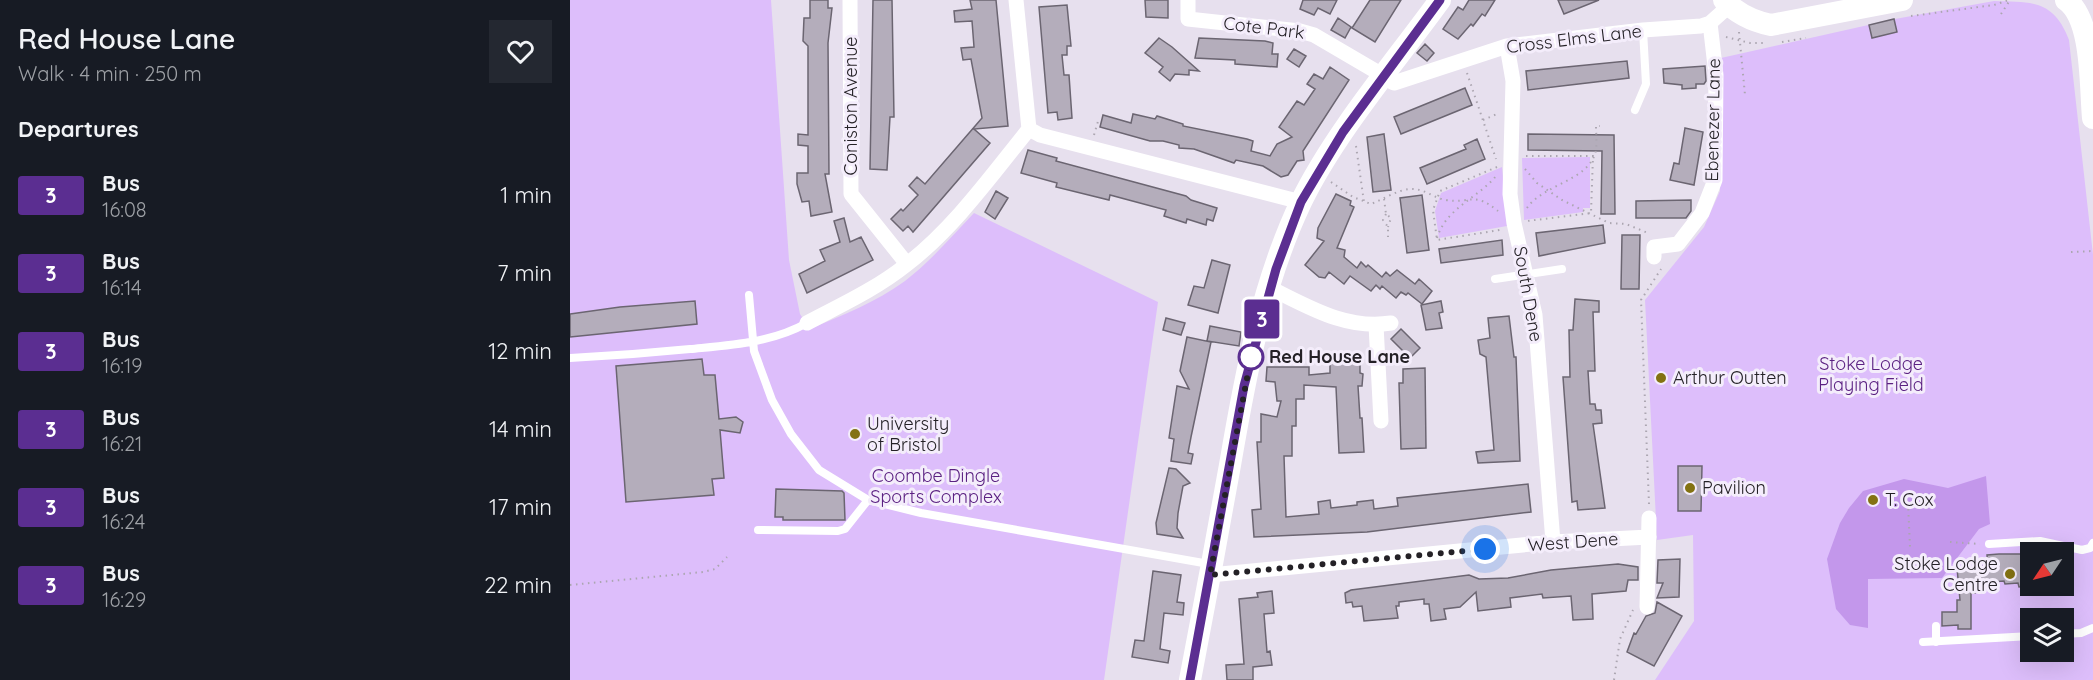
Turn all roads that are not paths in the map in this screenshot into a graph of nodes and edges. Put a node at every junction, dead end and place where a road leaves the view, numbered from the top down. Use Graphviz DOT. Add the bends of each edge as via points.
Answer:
graph roads {
  1 [pos="850,0"];
  2 [pos="1016,0"];
  3 [pos="1188,0"];
  4 [pos="1440,0"];
  5 [pos="1902,0"];
  6 [pos="2074,2"];
  7 [pos="1730,6"];
  8 [pos="1710,23"];
  9 [pos="1642,30"];
  10 [pos="1507,46"];
  11 [pos="1383,77"];
  12 [pos="1635,110"];
  13 [pos="2093,118"];
  14 [pos="1029,129"];
  15 [pos="1301,202"];
  16 [pos="1654,257"];
  17 [pos="907,264"];
  18 [pos="1562,269"];
  19 [pos="1527,274"];
  20 [pos="1495,279"];
  21 [pos="1270,288"];
  22 [pos="749,294"];
  23 [pos="807,323"];
  24 [pos="753,342"];
  25 [pos="570,358"];
  26 [pos="1380,401"];
  27 [pos="1364,403"];
  28 [pos="1381,421"];
  29 [pos="868,500"];
  30 [pos="1649,518"];
  31 [pos="758,530"];
  32 [pos="1649,537"];
  33 [pos="1553,542"];
  34 [pos="1989,544"];
  35 [pos="2092,549"];
  36 [pos="1211,570"];
  37 [pos="1640,608"];
  38 [pos="1936,626"];
  39 [pos="2093,628"];
  40 [pos="2074,633"];
  41 [pos="2020,637"];
  42 [pos="1923,642"];
  43 [pos="1936,642"];
  44 [pos="1190,680"];
  1 -- 17 [label="street, Coniston Avenue" via="851,194"];
  2 -- 14 [label="street"];
  3 -- 11 [label="street, Cote Park" via="1188,20 1314,35"];
  4 -- 11 [label="street"];
  5 -- 7 [label="street" via="1771,24 1755,21"];
  6 -- 13 [label="street" via="2086,36"];
  7 -- 8 [label="street"];
  8 -- 9 [label="street, Cross Elms Lane"];
  8 -- 16 [label="street, Ebenezer Lane" via="1716,75 1715,180 1702,213 1678,244 1654,247"];
  9 -- 10 [label="street, Cross Elms Lane"];
  9 -- 12 [label="lane" via="1646,84"];
  10 -- 11 [label="street, Cross Elms Lane" via="1394,83"];
  10 -- 19 [label="street, South Dene" via="1513,81 1517,224"];
  11 -- 15 [label="street"];
  14 -- 15 [label="street"];
  14 -- 17 [label="street" via="934,241"];
  15 -- 21 [label="street"];
  17 -- 23 [label="street" via="883,282"];
  18 -- 19 [label="lane"];
  19 -- 20 [label="lane"];
  19 -- 33 [label="street, South Dene" via="1535,315"];
  21 -- 26 [label="street" via="1329,318 1383,324"];
  21 -- 36 [label="street" via="1244,386"];
  22 -- 24 [label="lane"];
  23 -- 24 [label="lane" via="794,331"];
  24 -- 25 [label="lane"];
  24 -- 29 [label="lane" via="772,400 798,443 819,470"];
  26 -- 27 [label="street"];
  26 -- 28 [label="street"];
  29 -- 31 [label="lane" via="845,529 838,531"];
  29 -- 36 [label="lane"];
  30 -- 32 [label="street"];
  32 -- 33 [label="street, West Dene"];
  32 -- 37 [label="street"];
  33 -- 36 [label="street, West Dene"];
  34 -- 35 [label="lane" via="2040,541"];
  36 -- 44 [label="street"];
  38 -- 43 [label="lane"];
  39 -- 40 [label="lane"];
  41 -- 43 [label="lane"];
  42 -- 43 [label="lane"];
}
